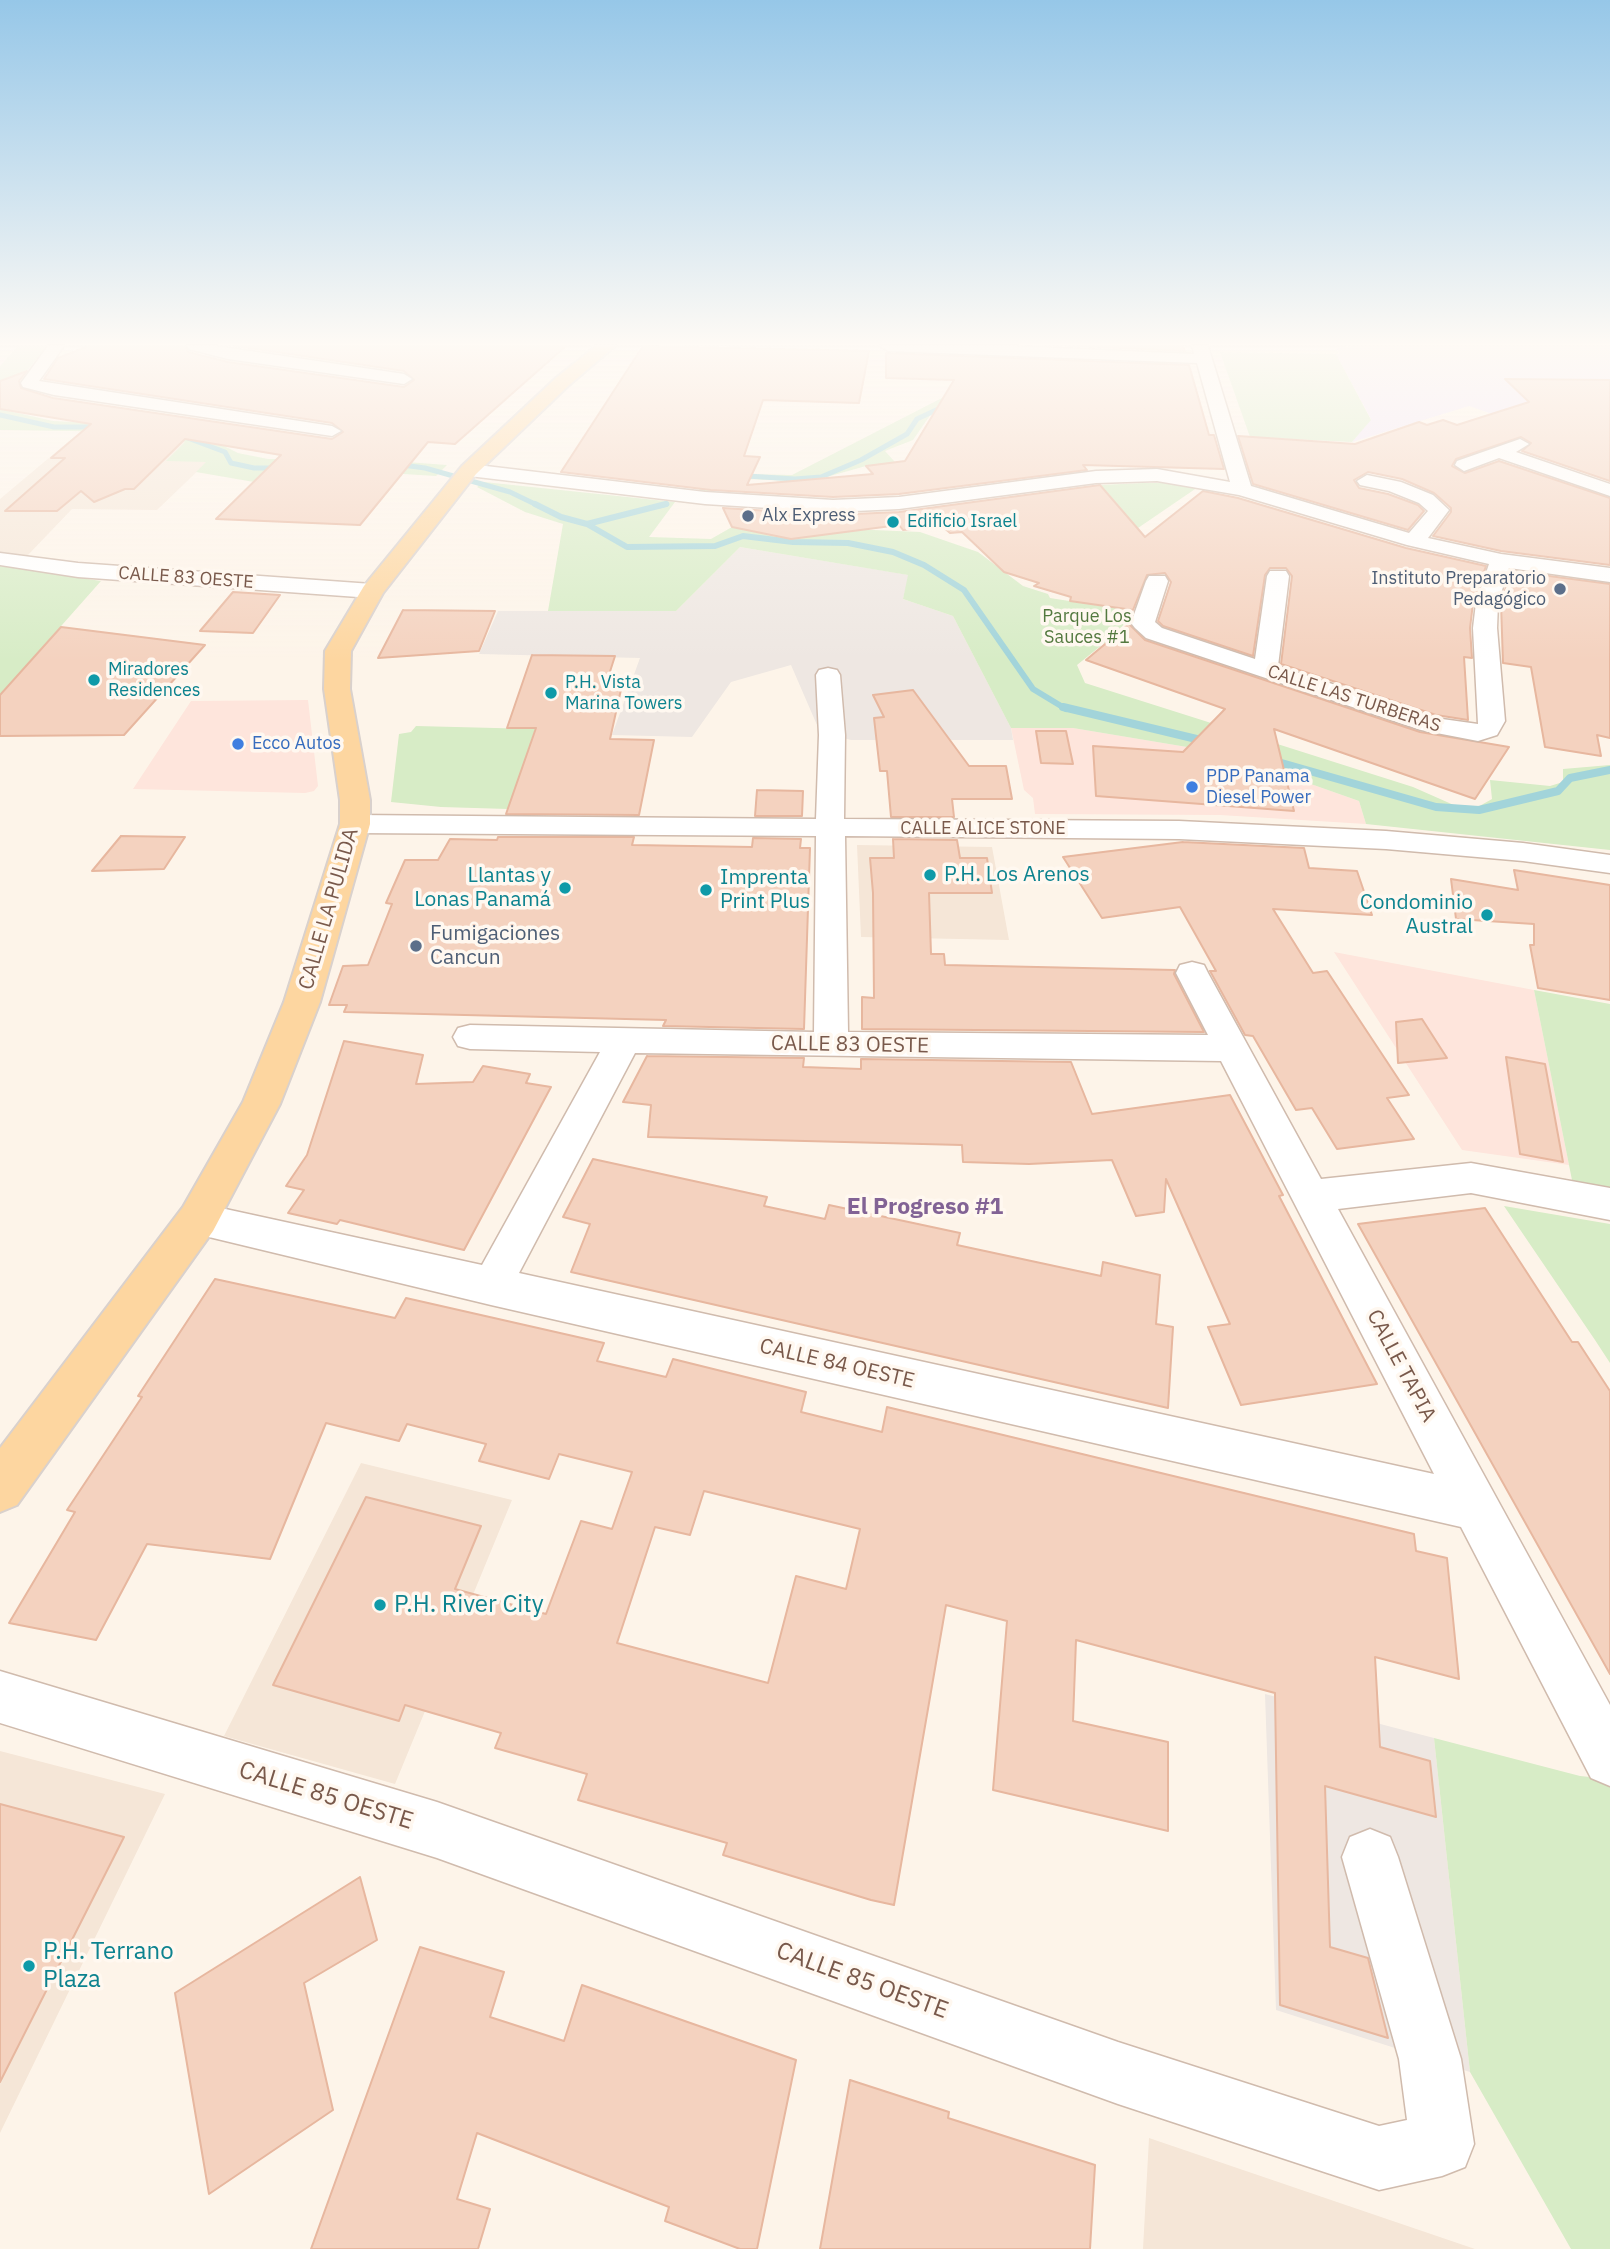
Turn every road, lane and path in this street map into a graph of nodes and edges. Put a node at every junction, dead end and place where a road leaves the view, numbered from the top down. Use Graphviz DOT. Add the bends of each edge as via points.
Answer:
graph roads {
  1 [pos="489,451"];
  2 [pos="1231,451"];
  3 [pos="1502,451"];
  4 [pos="1499,452"];
  5 [pos="1464,465"];
  6 [pos="469,470"];
  7 [pos="1367,481"];
  8 [pos="1610,490"];
  9 [pos="1242,491"];
  10 [pos="1414,541"];
  11 [pos="0,559"];
  12 [pos="1501,560"];
  13 [pos="1610,575"];
  14 [pos="1278,576"];
  15 [pos="1157,581"];
  16 [pos="372,591"];
  17 [pos="1265,670"];
  18 [pos="828,675"];
  19 [pos="355,824"];
  20 [pos="830,828"];
  21 [pos="1610,864"];
  22 [pos="1192,973"];
  23 [pos="470,1037"];
  24 [pos="624,1041"];
  25 [pos="831,1045"];
  26 [pos="1231,1048"];
  27 [pos="1310,1196"];
  28 [pos="1610,1205"];
  29 [pos="198,1219"];
  30 [pos="491,1287"];
  31 [pos="0,1488"];
  32 [pos="1476,1507"];
  33 [pos="0,1697"];
  34 [pos="1610,1759"];
  35 [pos="1370,1857"];
  1 -- 6 [label="main road, CALLE LA PULIDA"];
  2 -- 9 [label="street"];
  3 -- 4 [label="street"];
  4 -- 5 [label="street"];
  4 -- 8 [label="street"];
  6 -- 9 [label="street" via="705,498 833,506 899,503 1131,474 1184,478"];
  6 -- 16 [label="main road, CALLE LA PULIDA"];
  7 -- 10 [label="street" via="1426,499 1438,510"];
  9 -- 10 [label="street"];
  10 -- 12 [label="street"];
  11 -- 16 [label="street, CALLE 83 OESTE" via="78,570"];
  12 -- 13 [label="street"];
  12 -- 17 [label="street, CALLE LAS TURBERAS" via="1487,603 1485,628 1492,721 1488,729 1478,733 1430,726"];
  14 -- 17 [label="street"];
  15 -- 17 [label="street, CALLE LAS TURBERAS" via="1143,623 1154,633"];
  16 -- 19 [label="main road, CALLE LA PULIDA" via="338,651 337,689"];
  18 -- 20 [label="street"];
  19 -- 20 [label="street, CALLE ALICE STONE"];
  19 -- 29 [label="main road, CALLE LA PULIDA" via="302,1002 261,1104"];
  20 -- 21 [label="street, CALLE ALICE STONE" via="1179,830 1386,840"];
  20 -- 25 [label="street"];
  22 -- 26 [label="street, CALLE TAPIA"];
  23 -- 24 [label="street, CALLE 83 OESTE"];
  24 -- 25 [label="street, CALLE 83 OESTE"];
  24 -- 30 [label="street"];
  25 -- 26 [label="street, CALLE 83 OESTE"];
  26 -- 27 [label="street, CALLE TAPIA"];
  27 -- 28 [label="street" via="1471,1178"];
  27 -- 32 [label="street, CALLE TAPIA"];
  29 -- 30 [label="street, CALLE 84 OESTE"];
  29 -- 31 [label="main road, CALLE LA PULIDA"];
  30 -- 32 [label="street, CALLE 84 OESTE"];
  32 -- 34 [label="street, CALLE TAPIA"];
  33 -- 35 [label="street, CALLE 85 OESTE" via="437,1829 1118,2073 1379,2158 1442,2144 1430,2059"];
}
